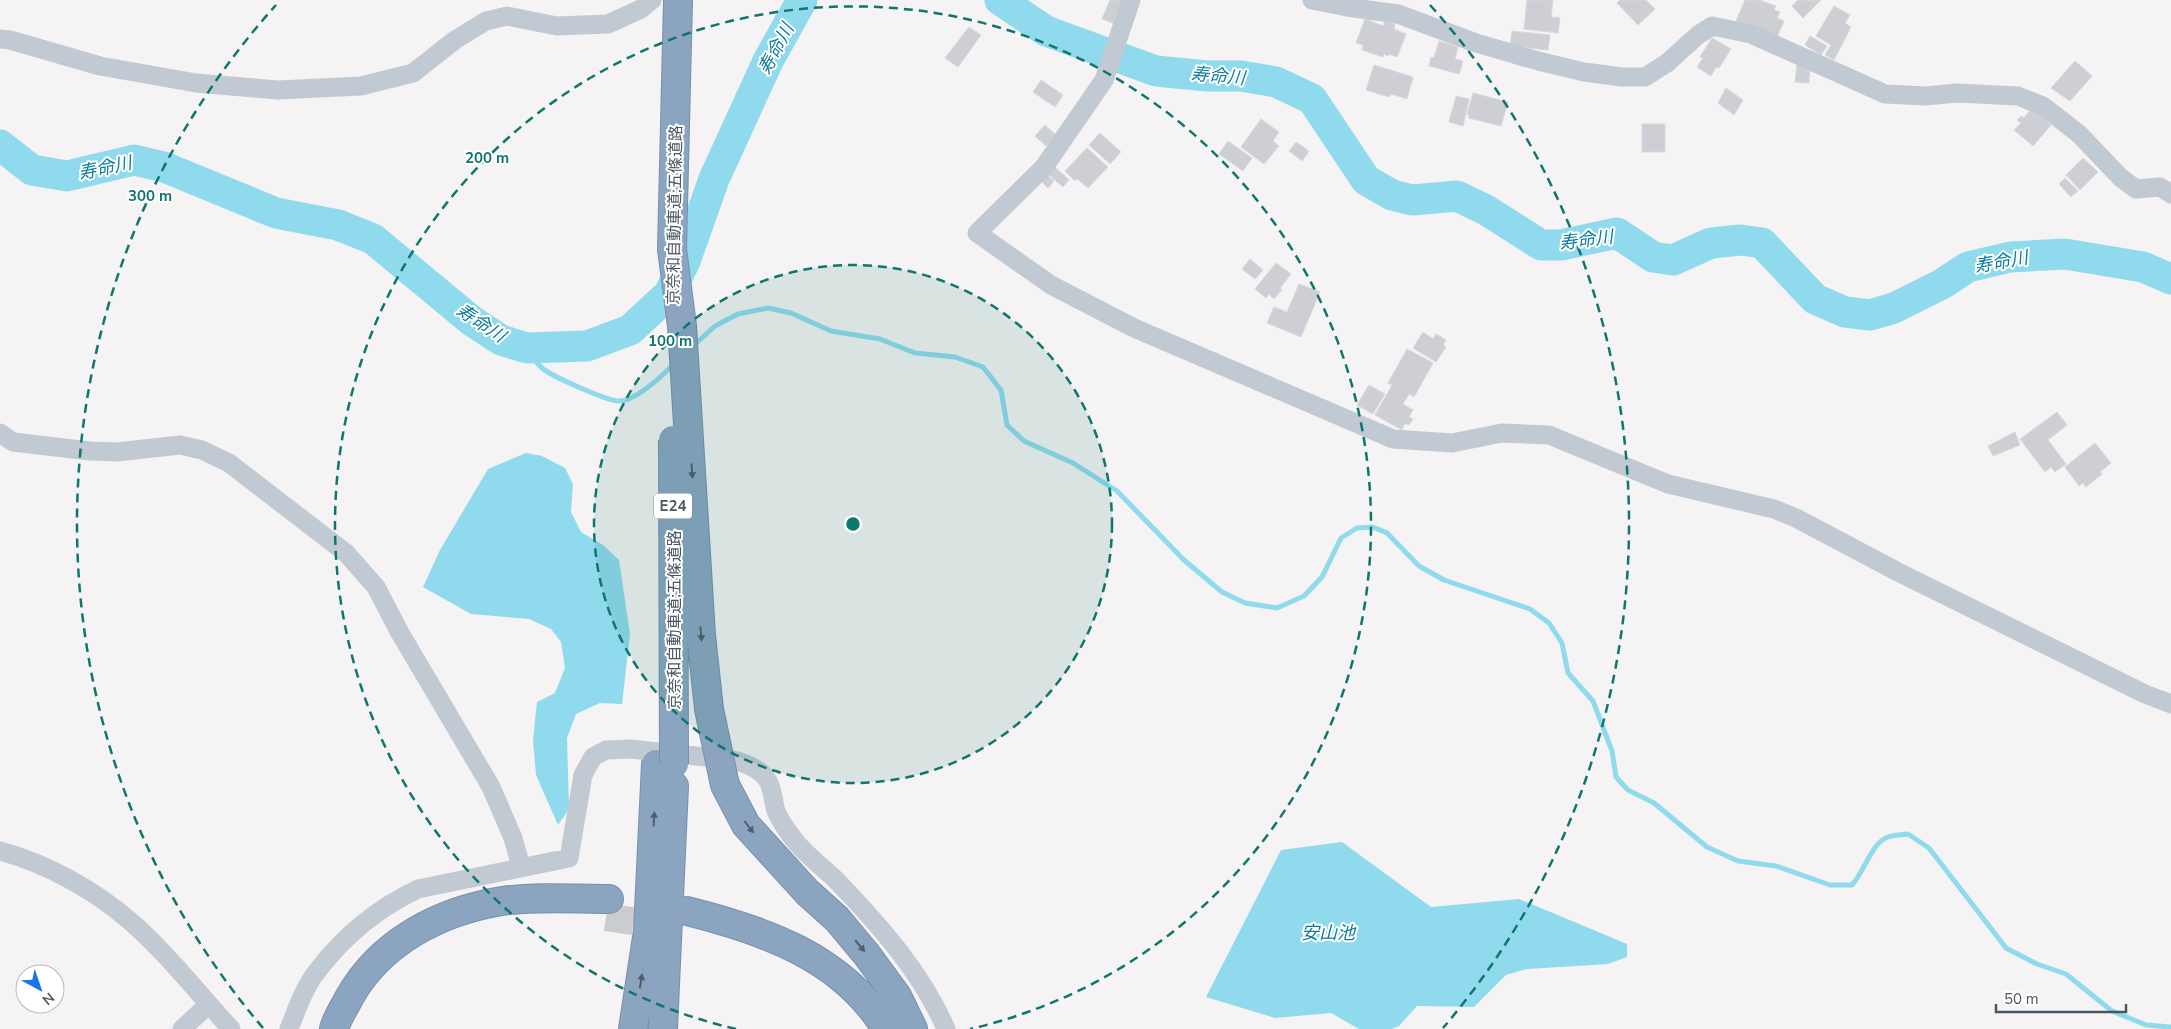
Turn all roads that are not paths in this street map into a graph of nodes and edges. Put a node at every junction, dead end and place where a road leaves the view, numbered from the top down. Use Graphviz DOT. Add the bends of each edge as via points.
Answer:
graph roads {
  1 [pos="652,0"];
  2 [pos="678,0"];
  3 [pos="1131,0"];
  4 [pos="1312,0"];
  5 [pos="0,39"];
  6 [pos="2171,194"];
  7 [pos="672,249"];
  8 [pos="0,433"];
  9 [pos="2171,704"];
  10 [pos="665,764"];
  11 [pos="0,851"];
  12 [pos="520,867"];
  13 [pos="208,1005"];
  14 [pos="182,1029"];
  15 [pos="231,1029"];
  16 [pos="290,1029"];
  17 [pos="334,1029"];
  18 [pos="351,1029"];
  19 [pos="633,1029"];
  20 [pos="663,1029"];
  21 [pos="870,1029"];
  22 [pos="886,1029"];
  23 [pos="912,1029"];
  24 [pos="946,1029"];
  1 -- 5 [label="street" via="641,9 608,24 558,26 507,16 486,21 455,40 413,73 361,86 278,90 196,82 100,66"];
  2 -- 7 [label="highway, 京奈和自動車道;五條道路 / E24"];
  3 -- 9 [label="street" via="1104,80 1044,167 977,233 1051,285 1134,328 1393,439 1452,444 1502,433 1549,435 1668,484 1774,509"];
  4 -- 6 [label="street" via="1398,14 1476,43 1538,61 1622,77 1645,77 1712,26 1752,34 1885,94 2018,96 2043,106 2079,134 2121,178 2136,188 2160,187"];
  7 -- 10 [label="highway, 京奈和自動車道;五條道路 / E24, bridge" via="674,668"];
  7 -- 23 [label="highway, one-way, bridge" via="682,326 708,709 725,785 746,825 867,955 897,996"];
  8 -- 12 [label="street" via="14,442 90,451 117,452 180,445 202,450 228,463 346,553 376,588 491,787 513,838"];
  19 -- 10 [label="highway, one-way" via="648,931"];
  10 -- 20 [label="highway, 京奈和自動車道;五條道路 / E24" via="670,893"];
  11 -- 13 [label="street" via="51,869 93,893 130,921"];
  12 -- 16 [label="street" via="418,889 376,912 317,971 301,999"];
  12 -- 24 [label="street" via="569,858 583,776 593,757 606,750 630,749 742,762 762,774 768,782 776,811 797,844 850,895 922,981"];
  13 -- 14 [label="street"];
  13 -- 15 [label="street"];
  17 -- 18 [label="highway" via="358,982 386,951 419,929 452,914 502,901 608,908 547,912 459,924 429,939 393,964 369,992"];
  21 -- 22 [label="highway" via="854,1008 813,974 773,953 686,920 733,922 775,938 818,960 855,990"];
}
